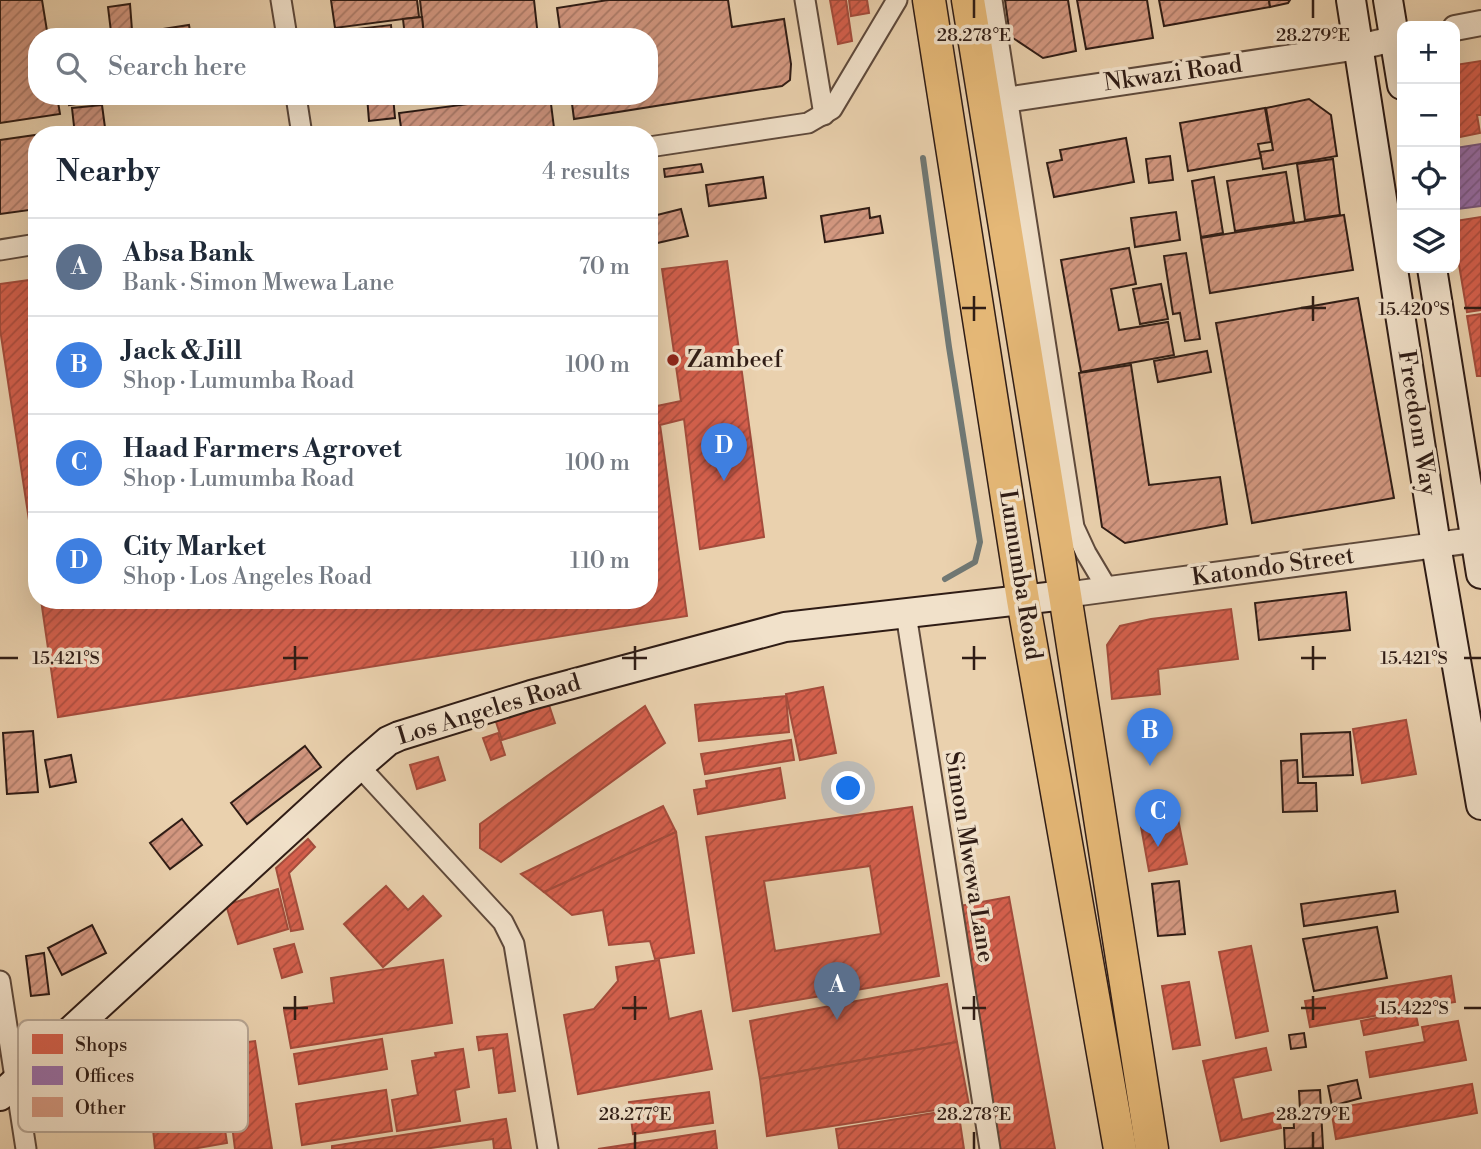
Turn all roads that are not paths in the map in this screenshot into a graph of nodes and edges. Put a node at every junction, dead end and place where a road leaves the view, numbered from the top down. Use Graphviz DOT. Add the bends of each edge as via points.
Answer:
graph roads {
  1 [pos="281,0"];
  2 [pos="805,0"];
  3 [pos="897,0"];
  4 [pos="929,0"];
  5 [pos="968,0"];
  6 [pos="992,0"];
  7 [pos="1351,0"];
  8 [pos="1388,0"];
  9 [pos="1481,23"];
  10 [pos="1460,27"];
  11 [pos="286,28"];
  12 [pos="1397,30"];
  13 [pos="1397,38"];
  14 [pos="1359,47"];
  15 [pos="997,101"];
  16 [pos="297,105"];
  17 [pos="824,115"];
  18 [pos="301,126"];
  19 [pos="658,147"];
  20 [pos="28,245"];
  21 [pos="0,250"];
  22 [pos="1433,273"];
  23 [pos="1479,539"];
  24 [pos="1436,545"];
  25 [pos="1481,574"];
  26 [pos="1108,590"];
  27 [pos="1065,595"];
  28 [pos="1023,600"];
  29 [pos="906,614"];
  30 [pos="359,766"];
  31 [pos="1481,805"];
  32 [pos="0,981"];
  33 [pos="84,1020"];
  34 [pos="8,1090"];
  35 [pos="18,1123"];
  36 [pos="21,1132"];
  37 [pos="26,1149"];
  38 [pos="548,1149"];
  39 [pos="990,1149"];
  40 [pos="1120,1149"];
  41 [pos="1152,1149"];
  1 -- 11 [label="street"];
  2 -- 17 [label="street"];
  3 -- 17 [label="street" via="832,109"];
  4 -- 28 [label="main road, Lumumba Road"];
  5 -- 15 [label="main road, Lumumba Road"];
  6 -- 15 [label="street"];
  7 -- 14 [label="main road, Freedom Way"];
  8 -- 12 [label="main road"];
  9 -- 10 [label="street"];
  13 -- 14 [label="street, Nkwazi Road"];
  14 -- 15 [label="street, Nkwazi Road"];
  14 -- 24 [label="main road, Freedom Way"];
  15 -- 26 [label="street" via="1074,527"];
  15 -- 27 [label="main road, Lumumba Road"];
  16 -- 18 [label="street"];
  17 -- 19 [label="street" via="808,123"];
  20 -- 21 [label="street"];
  22 -- 23 [label="main road, Freedom Way"];
  23 -- 24 [label="street, Katondo Street"];
  23 -- 25 [label="main road, Freedom Way"];
  24 -- 26 [label="street, Katondo Street"];
  24 -- 31 [label="main road, Freedom Way"];
  26 -- 27 [label="street, Katondo Street"];
  27 -- 28 [label="main road, Los Angeles Road"];
  27 -- 41 [label="main road, Lumumba Road"];
  28 -- 29 [label="main road, Los Angeles Road"];
  28 -- 40 [label="main road, Lumumba Road"];
  29 -- 30 [label="main road, Los Angeles Road" via="785,627 531,695 399,736"];
  29 -- 39 [label="street, Simon Mwewa Lane"];
  30 -- 33 [label="main road, Los Angeles Road"];
  30 -- 38 [label="street" via="503,922 514,944"];
  32 -- 34 [label="street"];
  34 -- 35 [label="street"];
  36 -- 37 [label="street"];
}
